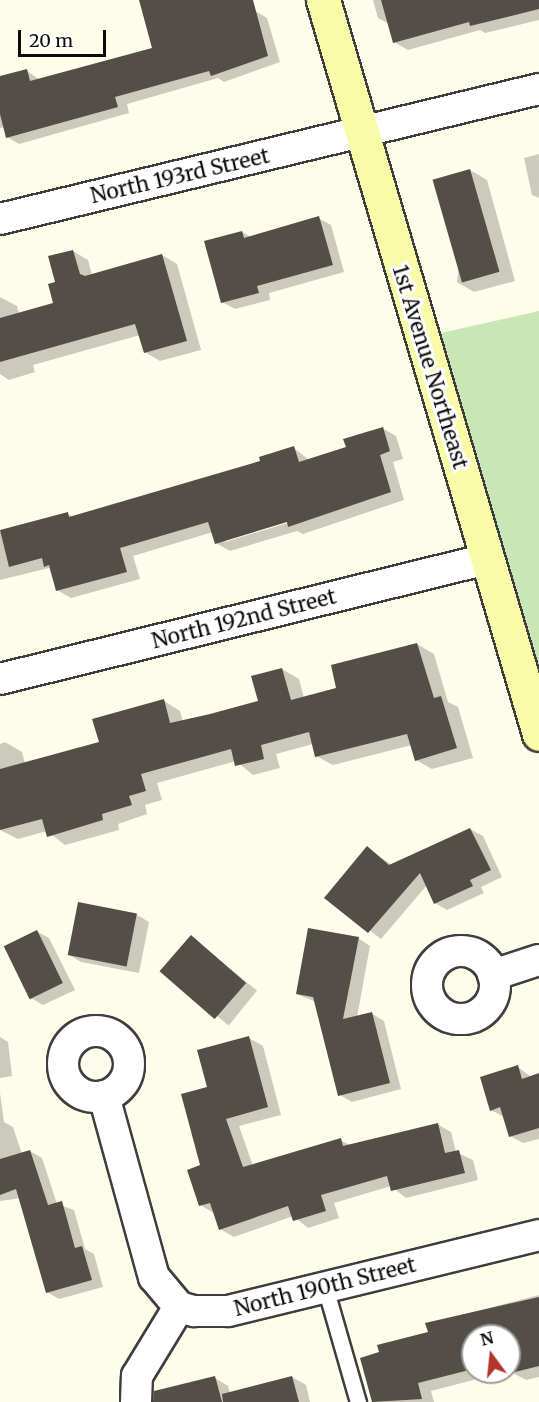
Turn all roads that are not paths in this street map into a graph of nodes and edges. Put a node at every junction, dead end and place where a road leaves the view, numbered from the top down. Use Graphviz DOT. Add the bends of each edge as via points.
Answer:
graph roads {
  1 [pos="323,0"];
  2 [pos="539,89"];
  3 [pos="360,133"];
  4 [pos="0,219"];
  5 [pos="487,559"];
  6 [pos="0,679"];
  7 [pos="539,734"];
  8 [pos="539,960"];
  9 [pos="493,975"];
  10 [pos="104,1096"];
  11 [pos="539,1235"];
  12 [pos="324,1287"];
  13 [pos="179,1307"];
  14 [pos="136,1402"];
  15 [pos="358,1402"];
  1 -- 3 [label="street, 1st Avenue Northeast"];
  2 -- 3 [label="street, North 193rd Street"];
  3 -- 4 [label="street, North 193rd Street"];
  3 -- 5 [label="street, 1st Avenue Northeast"];
  5 -- 6 [label="street, North 192nd Street"];
  5 -- 7 [label="street, 1st Avenue Northeast"];
  8 -- 9 [label="street"];
  10 -- 13 [label="street" via="154,1277"];
  11 -- 12 [label="street, North 190th Street"];
  12 -- 13 [label="street, North 190th Street" via="228,1311"];
  12 -- 15 [label="lane"];
  13 -- 14 [label="street" via="137,1376"];
}
